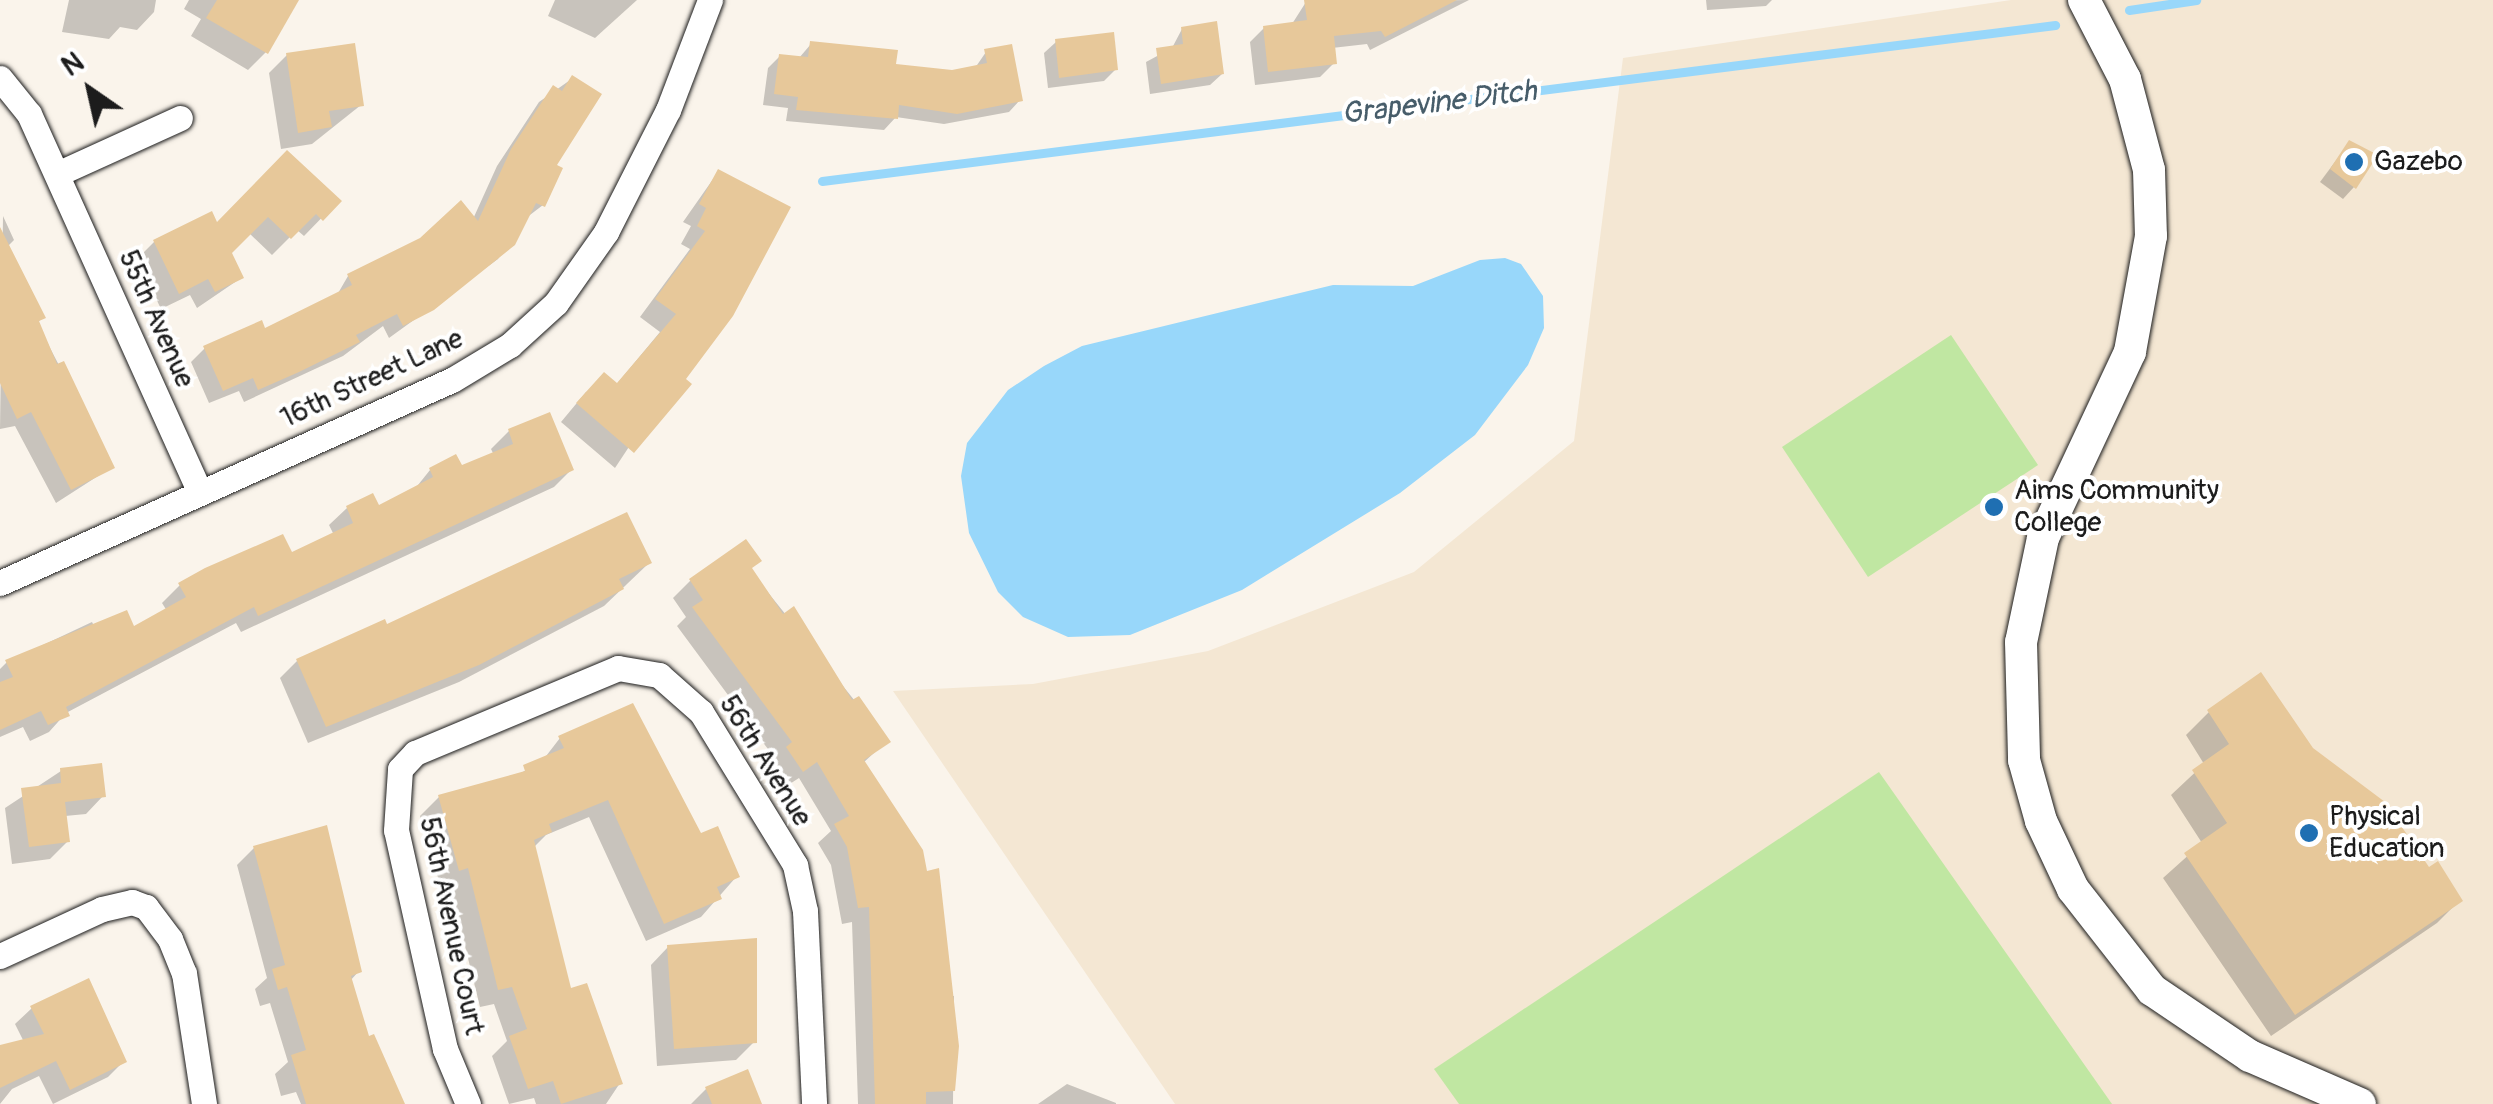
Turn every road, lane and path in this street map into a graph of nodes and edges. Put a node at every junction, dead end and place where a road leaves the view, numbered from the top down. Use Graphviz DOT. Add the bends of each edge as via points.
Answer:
graph roads {
  1 [pos="710,0"];
  2 [pos="2084,0"];
  3 [pos="0,78"];
  4 [pos="180,118"];
  5 [pos="57,174"];
  6 [pos="200,490"];
  7 [pos="0,583"];
  8 [pos="408,760"];
  9 [pos="0,956"];
  10 [pos="204,1104"];
  11 [pos="468,1104"];
  12 [pos="814,1104"];
  13 [pos="2360,1104"];
  1 -- 6 [label="street, 16th Street Lane" via="695,50 615,215 556,303 510,345 452,380"];
  2 -- 13 [label="street" via="2125,79 2150,170 2151,236 2130,352 2043,538 2022,642 2024,760 2041,820 2073,889 2152,990 2250,1056"];
  3 -- 5 [label="street, 55th Avenue" via="28,114"];
  4 -- 5 [label="street"];
  5 -- 6 [label="street, 55th Avenue"];
  6 -- 7 [label="street, 16th Street Lane"];
  8 -- 11 [label="street, 56th Avenue Court" via="394,791 396,830 446,1050"];
  8 -- 12 [label="street, 56th Avenue" via="592,673 618,668 675,684 701,712 795,866 806,910"];
  9 -- 10 [label="street" via="122,904 146,906 170,939 189,996"];
}
